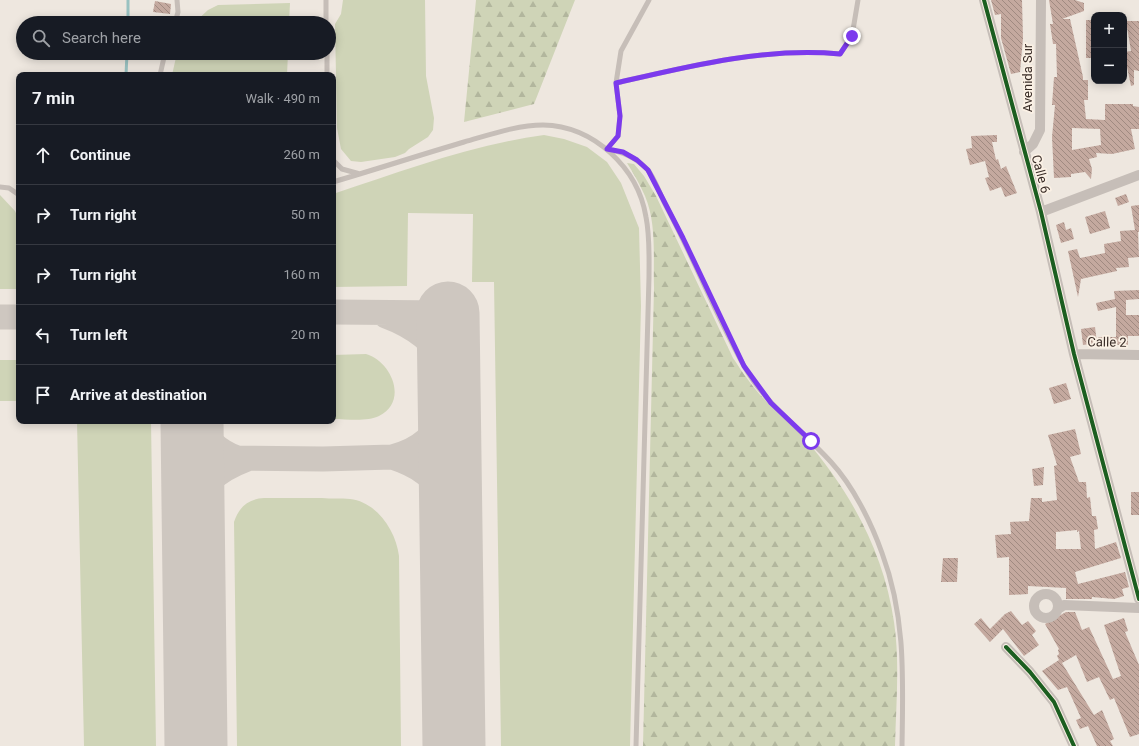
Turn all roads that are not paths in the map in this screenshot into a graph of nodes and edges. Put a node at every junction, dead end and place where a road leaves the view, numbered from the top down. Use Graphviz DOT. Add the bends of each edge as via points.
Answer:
graph roads {
  1 [pos="177,0"];
  2 [pos="326,0"];
  3 [pos="649,0"];
  4 [pos="858,0"];
  5 [pos="984,0"];
  6 [pos="1041,0"];
  7 [pos="177,16"];
  8 [pos="326,16"];
  9 [pos="163,60"];
  10 [pos="326,60"];
  11 [pos="161,72"];
  12 [pos="327,72"];
  13 [pos="616,83"];
  14 [pos="607,149"];
  15 [pos="1024,152"];
  16 [pos="336,163"];
  17 [pos="361,174"];
  18 [pos="1139,175"];
  19 [pos="336,181"];
  20 [pos="0,187"];
  21 [pos="16,193"];
  22 [pos="1041,212"];
  23 [pos="1074,354"];
  24 [pos="1139,355"];
  25 [pos="1139,599"];
  26 [pos="1139,608"];
  27 [pos="1058,609"];
  28 [pos="1006,647"];
  29 [pos="636,746"];
  30 [pos="902,746"];
  31 [pos="1074,746"];
  1 -- 7 [label="lane"];
  2 -- 8 [label="lane"];
  3 -- 13 [label="lane" via="621,51"];
  4 -- 13 [label="lane" via="852,36 840,54 776,54 690,66"];
  5 -- 15 [label="street, Calle 6"];
  6 -- 15 [label="street, Avenida Sur" via="1040,130 1033,144"];
  9 -- 11 [label="lane"];
  10 -- 12 [label="lane"];
  13 -- 14 [label="lane" via="620,116 618,136"];
  14 -- 17 [label="lane" via="585,135 566,128 544,125 494,133"];
  14 -- 29 [label="lane" via="626,170 638,191 646,216 649,240"];
  14 -- 30 [label="lane" via="623,152 648,170 747,371 771,403 832,463 866,518 882,552 901,625"];
  15 -- 22 [label="street, Calle 6"];
  16 -- 17 [label="lane" via="342,168"];
  17 -- 19 [label="lane"];
  18 -- 22 [label="street"];
  20 -- 21 [label="lane" via="9,188"];
  22 -- 23 [label="street, Calle 6"];
  23 -- 24 [label="street, Calle 2"];
  23 -- 25 [label="street, Calle 6"];
  26 -- 27 [label="street" via="1064,605"];
  28 -- 31 [label="street" via="1054,702"];
}
